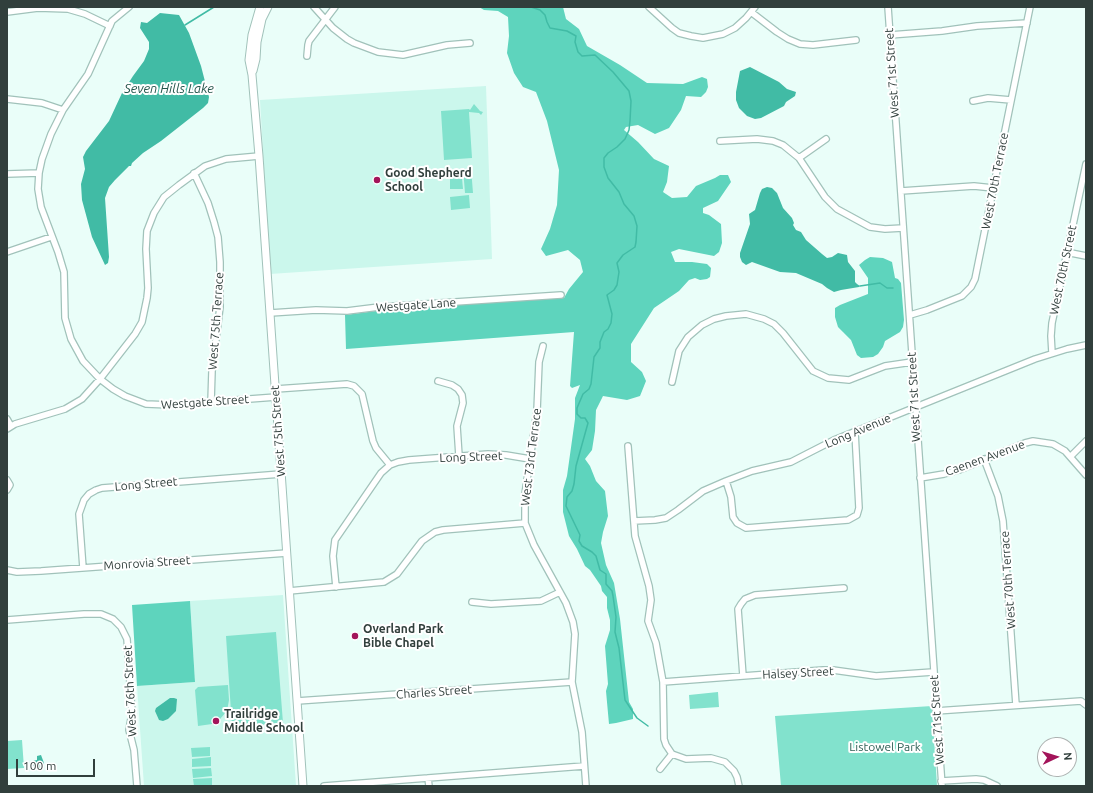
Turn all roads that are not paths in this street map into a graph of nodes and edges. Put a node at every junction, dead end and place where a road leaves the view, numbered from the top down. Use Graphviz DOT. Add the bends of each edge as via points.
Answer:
graph roads {
  1 [pos="129,7"];
  2 [pos="260,7"];
  3 [pos="268,7"];
  4 [pos="314,7"];
  5 [pos="336,7"];
  6 [pos="649,7"];
  7 [pos="888,7"];
  8 [pos="1030,7"];
  9 [pos="753,9"];
  10 [pos="7,12"];
  11 [pos="326,19"];
  12 [pos="1027,23"];
  13 [pos="110,26"];
  14 [pos="890,35"];
  15 [pos="856,40"];
  16 [pos="470,43"];
  17 [pos="308,56"];
  18 [pos="252,75"];
  19 [pos="7,99"];
  20 [pos="1011,100"];
  21 [pos="973,101"];
  22 [pos="62,110"];
  23 [pos="826,139"];
  24 [pos="720,141"];
  25 [pos="259,156"];
  26 [pos="799,158"];
  27 [pos="1086,166"];
  28 [pos="39,173"];
  29 [pos="7,174"];
  30 [pos="194,174"];
  31 [pos="993,188"];
  32 [pos="901,191"];
  33 [pos="903,228"];
  34 [pos="51,237"];
  35 [pos="7,252"];
  36 [pos="1066,252"];
  37 [pos="1086,256"];
  38 [pos="562,295"];
  39 [pos="270,313"];
  40 [pos="910,315"];
  41 [pos="1086,345"];
  42 [pos="543,346"];
  43 [pos="1052,353"];
  44 [pos="912,362"];
  45 [pos="100,379"];
  46 [pos="438,382"];
  47 [pos="672,382"];
  48 [pos="276,389"];
  49 [pos="276,397"];
  50 [pos="211,402"];
  51 [pos="915,407"];
  52 [pos="7,419"];
  53 [pos="9,428"];
  54 [pos="854,432"];
  55 [pos="1086,441"];
  56 [pos="628,446"];
  57 [pos="459,456"];
  58 [pos="1070,456"];
  59 [pos="530,459"];
  60 [pos="984,459"];
  61 [pos="390,465"];
  62 [pos="281,474"];
  63 [pos="1086,475"];
  64 [pos="920,478"];
  65 [pos="7,480"];
  66 [pos="726,481"];
  67 [pos="7,490"];
  68 [pos="634,521"];
  69 [pos="525,523"];
  70 [pos="287,553"];
  71 [pos="83,568"];
  72 [pos="7,570"];
  73 [pos="336,587"];
  74 [pos="844,588"];
  75 [pos="289,591"];
  76 [pos="560,592"];
  77 [pos="472,602"];
  78 [pos="7,620"];
  79 [pos="934,672"];
  80 [pos="743,676"];
  81 [pos="572,682"];
  82 [pos="663,682"];
  83 [pos="297,701"];
  84 [pos="1084,702"];
  85 [pos="1016,705"];
  86 [pos="936,711"];
  87 [pos="672,754"];
  88 [pos="584,766"];
  89 [pos="660,769"];
  90 [pos="428,778"];
  91 [pos="941,784"];
  92 [pos="353,785"];
  93 [pos="137,786"];
  94 [pos="303,786"];
  95 [pos="324,786"];
  96 [pos="429,786"];
  97 [pos="586,786"];
  98 [pos="739,786"];
  99 [pos="997,786"];
  1 -- 13 [label="street, Westgate Street" via="116,16"];
  2 -- 18 [label="main road, West 75th Street" via="250,46"];
  3 -- 18 [label="main road, West 75th Street" via="260,27"];
  4 -- 11 [label="street"];
  5 -- 11 [label="street"];
  6 -- 9 [label="street" via="680,33 703,38 729,32 742,23"];
  7 -- 14 [label="street, West 71st Street"];
  8 -- 12 [label="street, West 70th Terrace"];
  9 -- 15 [label="street" via="776,32 800,44"];
  10 -- 13 [label="street" via="38,8 68,9"];
  11 -- 16 [label="street" via="347,39 378,52 403,54"];
  11 -- 17 [label="street" via="309,41"];
  12 -- 14 [label="street"];
  12 -- 20 [label="street, West 70th Terrace"];
  13 -- 22 [label="street, Westgate Street" via="96,60"];
  14 -- 32 [label="street, West 71st Street"];
  18 -- 25 [label="main road, West 75th Street"];
  19 -- 22 [label="street" via="42,103"];
  20 -- 21 [label="street" via="988,98"];
  20 -- 31 [label="street, West 70th Terrace"];
  22 -- 28 [label="street, Westgate Street" via="51,134"];
  23 -- 26 [label="street"];
  24 -- 26 [label="street" via="772,141 784,144"];
  25 -- 30 [label="street" via="226,159 205,166"];
  25 -- 39 [label="main road, West 75th Street"];
  26 -- 33 [label="street" via="828,201 842,212 870,227"];
  27 -- 36 [label="street, West 70th Street"];
  28 -- 29 [label="street"];
  28 -- 34 [label="street, Westgate Street" via="41,207"];
  30 -- 45 [label="street" via="164,197 154,213 146,239 148,298 144,316 135,334"];
  30 -- 50 [label="street, West 75th Terrace" via="208,203 219,251 220,307"];
  31 -- 32 [label="street" via="974,186"];
  31 -- 40 [label="street, West 70th Terrace" via="971,288 962,296"];
  32 -- 33 [label="street, West 71st Street"];
  33 -- 40 [label="street, West 71st Street"];
  34 -- 35 [label="street"];
  34 -- 45 [label="street, Westgate Street" via="64,272 67,328 82,361"];
  36 -- 37 [label="street"];
  36 -- 43 [label="street, West 70th Street" via="1051,330"];
  38 -- 39 [label="street, Westgate Lane" via="347,311"];
  39 -- 48 [label="main road, West 75th Street"];
  40 -- 44 [label="street, West 71st Street"];
  41 -- 43 [label="street, Long Avenue"];
  42 -- 59 [label="street, West 73rd Terrace" via="539,362 537,410"];
  43 -- 51 [label="street, Long Avenue"];
  44 -- 47 [label="street" via="885,366 850,380 828,378 813,371 774,324 746,314 714,319 688,337 679,351"];
  44 -- 51 [label="street, West 71st Street"];
  45 -- 50 [label="street, Westgate Street" via="125,396 146,404"];
  45 -- 53 [label="street" via="74,404"];
  46 -- 57 [label="street" via="452,385 462,395 463,403 457,426"];
  48 -- 49 [label="main road, West 75th Street"];
  48 -- 61 [label="street" via="347,384 354,386 362,394 373,441"];
  49 -- 50 [label="street, Westgate Street"];
  49 -- 62 [label="main road, West 75th Street"];
  51 -- 54 [label="street, Long Avenue"];
  51 -- 64 [label="street, West 71st Street"];
  52 -- 53 [label="street"];
  54 -- 66 [label="street, Long Avenue" via="791,462 752,471"];
  54 -- 66 [label="street" via="859,508 857,515 848,520 746,528 733,517"];
  55 -- 58 [label="street"];
  56 -- 68 [label="street"];
  57 -- 59 [label="street, Long Street" via="488,454"];
  57 -- 61 [label="street, Long Street" via="409,460"];
  58 -- 60 [label="street, Caenen Avenue" via="1058,446 1034,442"];
  58 -- 63 [label="street, Caenen Avenue"];
  59 -- 69 [label="street, West 73rd Terrace" via="525,494"];
  60 -- 64 [label="street, Caenen Avenue" via="944,474"];
  60 -- 85 [label="street, West 70th Terrace" via="998,496 1003,521"];
  61 -- 73 [label="street" via="381,472 335,540 333,556"];
  62 -- 70 [label="main road, West 75th Street"];
  62 -- 71 [label="street, Long Street" via="96,490 84,500 79,514"];
  64 -- 79 [label="street, West 71st Street"];
  65 -- 67 [label="street" via="10,485"];
  66 -- 68 [label="street, Long Avenue" via="703,491 666,518"];
  68 -- 82 [label="street" via="635,536 650,586 648,622 656,643"];
  69 -- 73 [label="street" via="435,532 422,541 391,579 377,584"];
  69 -- 76 [label="street, West 73rd Terrace"];
  70 -- 71 [label="street, Monrovia Street"];
  70 -- 75 [label="main road, West 75th Street"];
  71 -- 72 [label="street, Monrovia Street" via="28,572"];
  73 -- 75 [label="street"];
  74 -- 80 [label="street" via="755,595 745,599 738,609"];
  75 -- 83 [label="main road, West 75th Street"];
  76 -- 77 [label="street" via="541,600 491,604"];
  76 -- 81 [label="street, West 73rd Terrace" via="570,611 575,634"];
  78 -- 93 [label="street, West 76th Street" via="96,614 108,616 118,623 127,639 132,713 129,730 134,750"];
  79 -- 80 [label="street, Halsey Street" via="876,676 823,670"];
  79 -- 86 [label="street, West 71st Street"];
  80 -- 82 [label="street, Halsey Street"];
  81 -- 83 [label="street, Charles Street"];
  81 -- 88 [label="street, West 73rd Terrace" via="582,732"];
  82 -- 87 [label="street" via="664,739"];
  83 -- 94 [label="main road, West 75th Street"];
  84 -- 85 [label="street"];
  85 -- 86 [label="street"];
  86 -- 91 [label="street, West 71st Street"];
  87 -- 89 [label="street"];
  87 -- 98 [label="street" via="686,759 710,758 725,762 734,771"];
  88 -- 90 [label="street"];
  88 -- 97 [label="street, West 73rd Terrace"];
  90 -- 92 [label="street"];
  90 -- 96 [label="street"];
  91 -- 99 [label="street" via="976,779"];
  92 -- 95 [label="street"];
}
